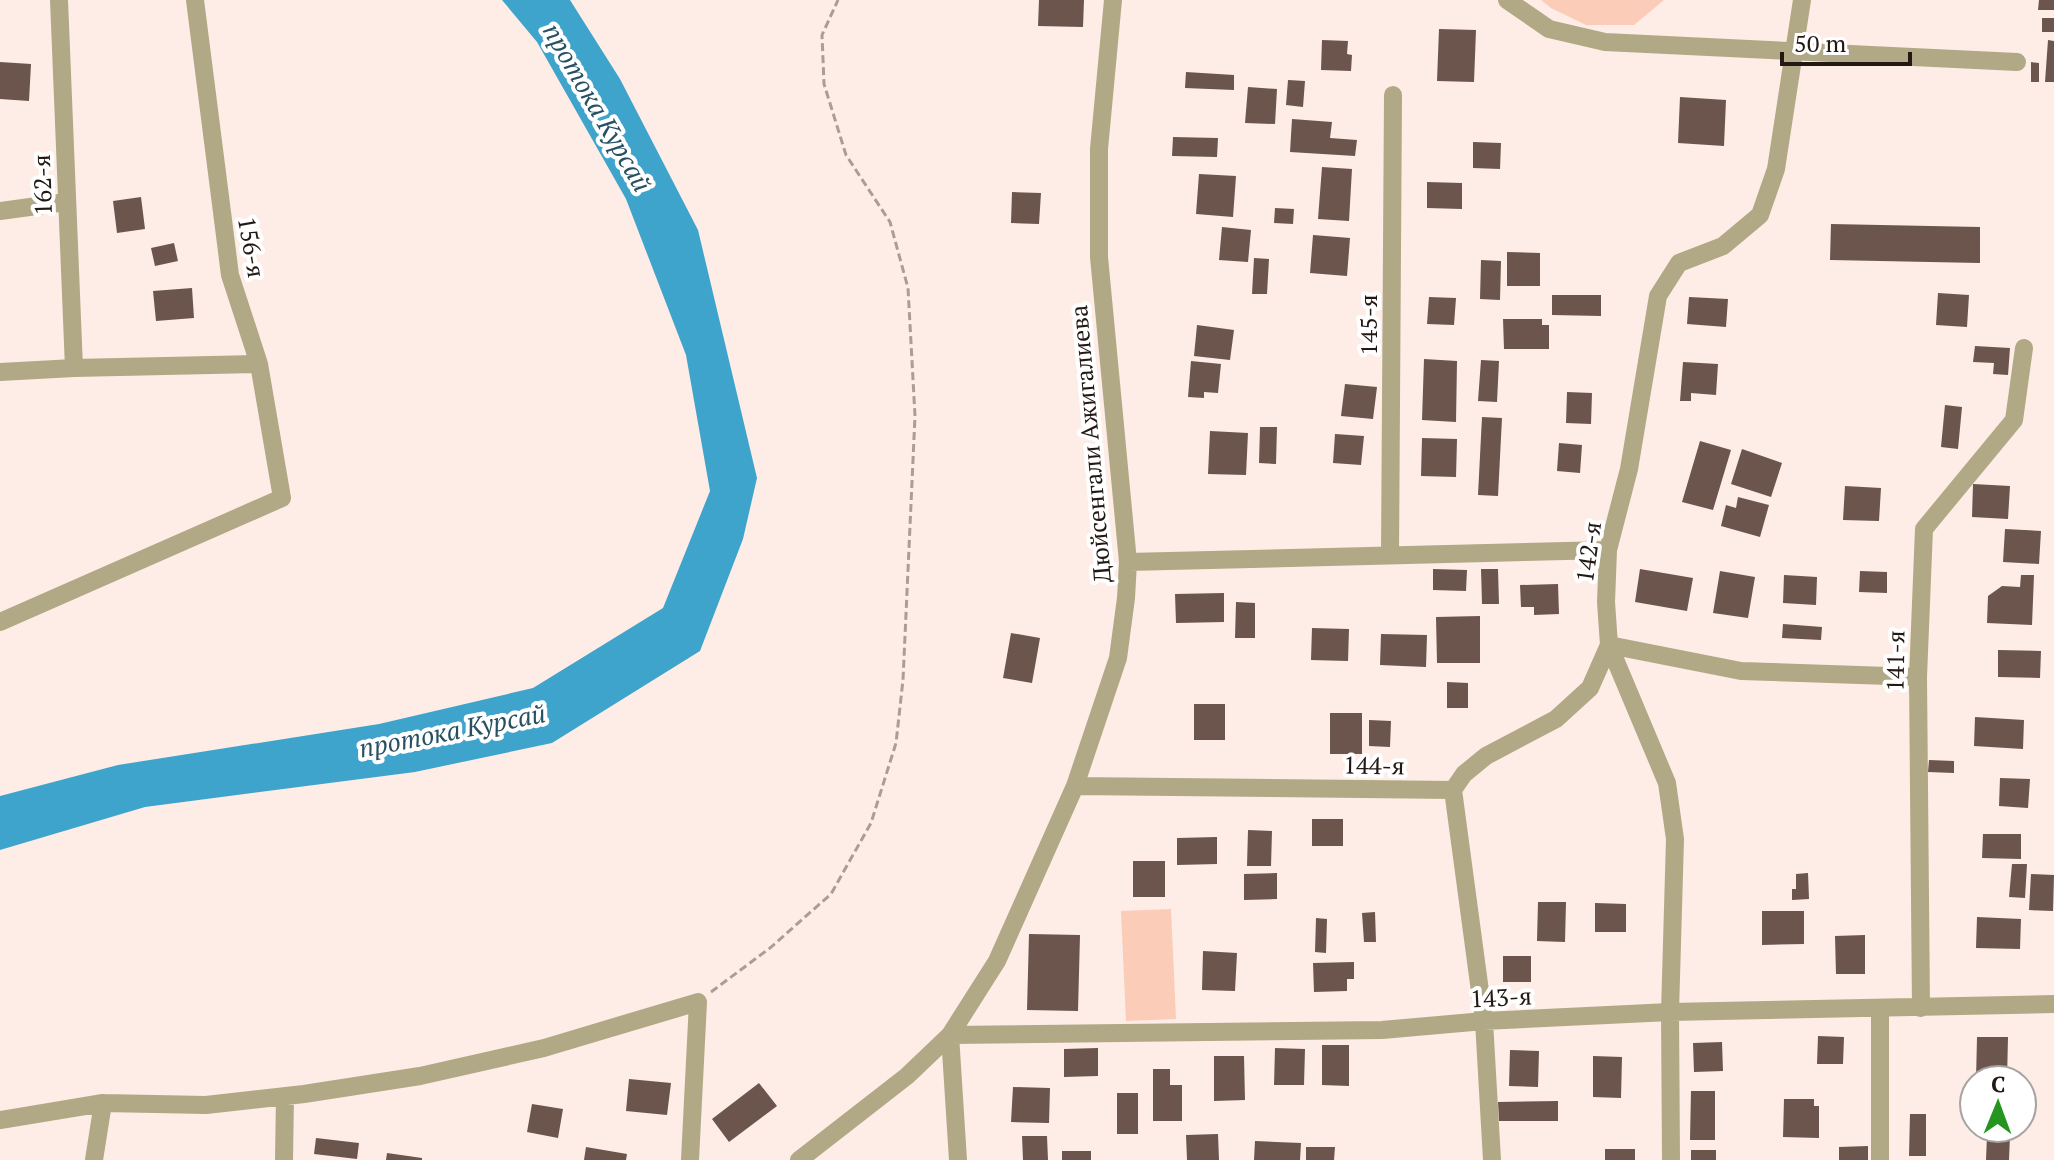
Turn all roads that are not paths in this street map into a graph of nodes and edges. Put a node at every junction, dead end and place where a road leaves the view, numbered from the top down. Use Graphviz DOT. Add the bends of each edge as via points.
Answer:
graph roads {
  1 [pos="59,0"];
  2 [pos="195,0"];
  3 [pos="1113,0"];
  4 [pos="1507,0"];
  5 [pos="1802,0"];
  6 [pos="1795,52"];
  7 [pos="2017,62"];
  8 [pos="1393,95"];
  9 [pos="66,202"];
  10 [pos="0,211"];
  11 [pos="2024,348"];
  12 [pos="259,364"];
  13 [pos="74,368"];
  14 [pos="0,372"];
  15 [pos="1608,550"];
  16 [pos="1390,555"];
  17 [pos="1128,562"];
  18 [pos="0,622"];
  19 [pos="1609,645"];
  20 [pos="1918,677"];
  21 [pos="1075,786"];
  22 [pos="1453,790"];
  23 [pos="2054,1004"];
  24 [pos="1921,1008"];
  25 [pos="1880,1009"];
  26 [pos="1670,1012"];
  27 [pos="1484,1021"];
  28 [pos="950,1035"];
  29 [pos="285,1096"];
  30 [pos="103,1103"];
  31 [pos="0,1120"];
  32 [pos="94,1160"];
  33 [pos="284,1160"];
  34 [pos="690,1160"];
  35 [pos="799,1160"];
  36 [pos="958,1160"];
  37 [pos="1492,1160"];
  38 [pos="1671,1160"];
  39 [pos="1880,1160"];
  1 -- 9 [label="street, 162-я"];
  2 -- 12 [label="street, 156-я" via="230,275"];
  3 -- 17 [label="street, Дюйсенгали Ажигалиева" via="1099,149 1099,257"];
  4 -- 6 [label="street" via="1549,29 1605,42"];
  5 -- 6 [label="street, 142-я"];
  6 -- 7 [label="street"];
  6 -- 15 [label="street, 142-я" via="1776,169 1760,215 1723,246 1679,263 1658,296 1629,469"];
  8 -- 16 [label="street, 145-я"];
  9 -- 10 [label="street"];
  9 -- 13 [label="street, 162-я"];
  11 -- 20 [label="street, 141-я" via="2014,420 1924,529"];
  12 -- 13 [label="street"];
  12 -- 18 [label="street, 156-я" via="282,498"];
  13 -- 14 [label="street"];
  15 -- 16 [label="street"];
  15 -- 19 [label="street, 142-я"];
  16 -- 17 [label="street"];
  17 -- 21 [label="street, Дюйсенгали Ажигалиева" via="1118,658"];
  19 -- 20 [label="street" via="1741,671"];
  19 -- 22 [label="street" via="1590,688 1556,719 1486,756"];
  19 -- 26 [label="street, 142-я" via="1667,783 1675,839"];
  20 -- 24 [label="street, 141-я"];
  21 -- 22 [label="street, 144-я"];
  21 -- 28 [label="street, Дюйсенгали Ажигалиева" via="997,961"];
  22 -- 27 [label="street"];
  23 -- 24 [label="street, 143-я"];
  24 -- 25 [label="street, 143-я"];
  25 -- 26 [label="street, 143-я"];
  25 -- 39 [label="street"];
  26 -- 27 [label="street, 143-я"];
  26 -- 38 [label="street, 142-я"];
  27 -- 28 [label="street, 143-я" via="1382,1030"];
  27 -- 37 [label="street"];
  28 -- 35 [label="street, Дюйсенгали Ажигалиева" via="907,1076"];
  28 -- 36 [label="street"];
  29 -- 30 [label="street" via="206,1105"];
  29 -- 33 [label="street"];
  29 -- 34 [label="street" via="467,1066 698,1002"];
  30 -- 31 [label="street"];
  30 -- 32 [label="street"];
}
